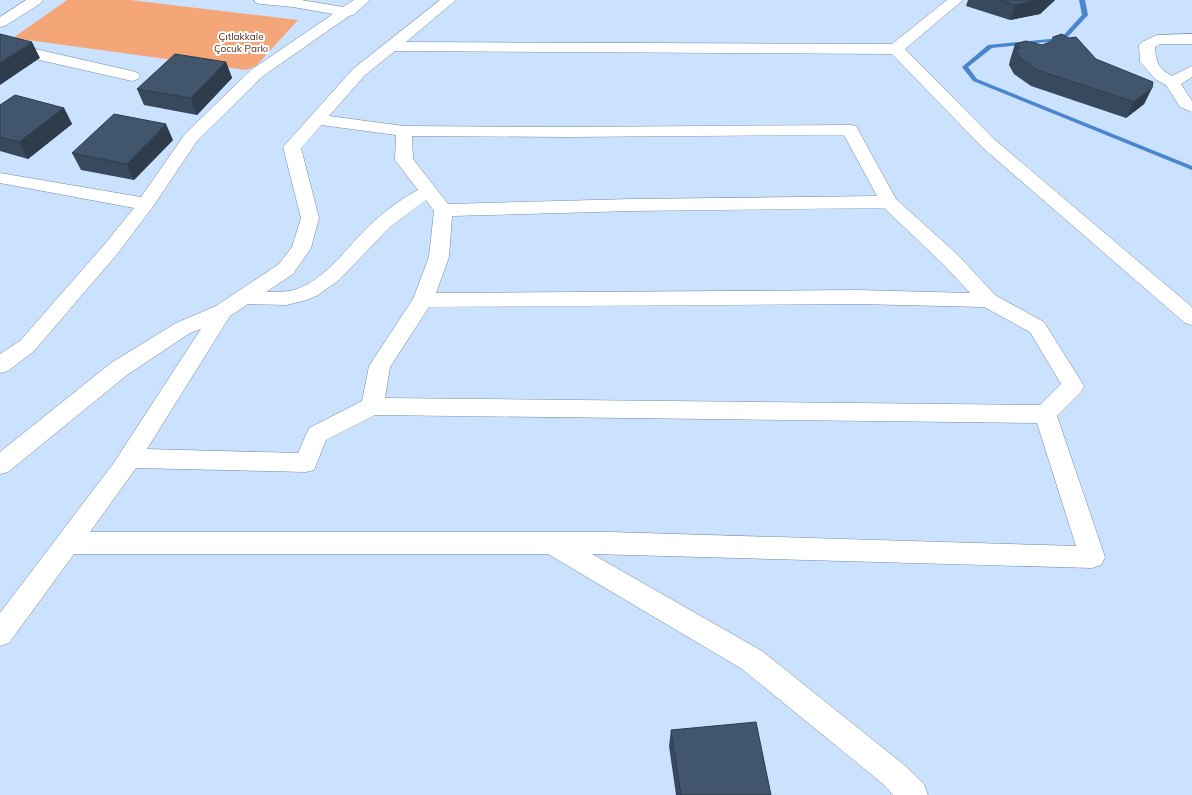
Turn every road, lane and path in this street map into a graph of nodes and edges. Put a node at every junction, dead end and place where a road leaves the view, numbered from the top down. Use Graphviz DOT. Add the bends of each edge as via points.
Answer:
graph roads {
  1 [pos="36,0"];
  2 [pos="261,0"];
  3 [pos="363,0"];
  4 [pos="449,0"];
  5 [pos="953,1"];
  6 [pos="348,12"];
  7 [pos="0,23"];
  8 [pos="1192,39"];
  9 [pos="0,46"];
  10 [pos="390,46"];
  11 [pos="896,49"];
  12 [pos="1192,72"];
  13 [pos="132,76"];
  14 [pos="1172,82"];
  15 [pos="1192,107"];
  16 [pos="317,119"];
  17 [pos="404,131"];
  18 [pos="0,178"];
  19 [pos="427,192"];
  20 [pos="889,202"];
  21 [pos="146,204"];
  22 [pos="443,210"];
  23 [pos="245,297"];
  24 [pos="423,300"];
  25 [pos="988,300"];
  26 [pos="223,311"];
  27 [pos="1192,318"];
  28 [pos="0,365"];
  29 [pos="372,406"];
  30 [pos="1045,414"];
  31 [pos="129,458"];
  32 [pos="0,465"];
  33 [pos="68,543"];
  34 [pos="552,543"];
  35 [pos="0,634"];
  36 [pos="913,795"];
  1 -- 7 [label="street"];
  2 -- 6 [label="street"];
  3 -- 6 [label="street"];
  4 -- 10 [label="street"];
  5 -- 11 [label="street"];
  6 -- 21 [label="street" via="257,73 191,138"];
  8 -- 14 [label="street" via="1157,40 1147,45 1148,62 1161,76"];
  9 -- 13 [label="street"];
  10 -- 11 [label="street"];
  10 -- 16 [label="street" via="359,72"];
  11 -- 27 [label="street" via="989,144"];
  12 -- 14 [label="street"];
  14 -- 15 [label="street" via="1186,104"];
  16 -- 17 [label="street"];
  16 -- 23 [label="street" via="292,147 310,218 301,248 286,269"];
  17 -- 19 [label="street" via="404,160"];
  17 -- 20 [label="street" via="850,130"];
  18 -- 21 [label="street"];
  19 -- 22 [label="street"];
  19 -- 23 [label="street" via="403,206 316,288 299,296 271,300"];
  20 -- 22 [label="street"];
  20 -- 25 [label="street" via="951,260"];
  21 -- 28 [label="street" via="111,249 27,346"];
  22 -- 24 [label="street" via="439,257"];
  23 -- 26 [label="street"];
  24 -- 25 [label="street" via="858,297"];
  24 -- 29 [label="street" via="380,366"];
  25 -- 30 [label="street" via="1037,327 1073,386"];
  26 -- 31 [label="street"];
  26 -- 32 [label="street" via="183,328 119,369"];
  29 -- 30 [label="street"];
  29 -- 31 [label="street" via="318,434 306,463"];
  30 -- 34 [label="street" via="1092,557"];
  31 -- 33 [label="street"];
  33 -- 34 [label="street"];
  33 -- 35 [label="street"];
  34 -- 36 [label="street" via="752,660 893,774"];
}
